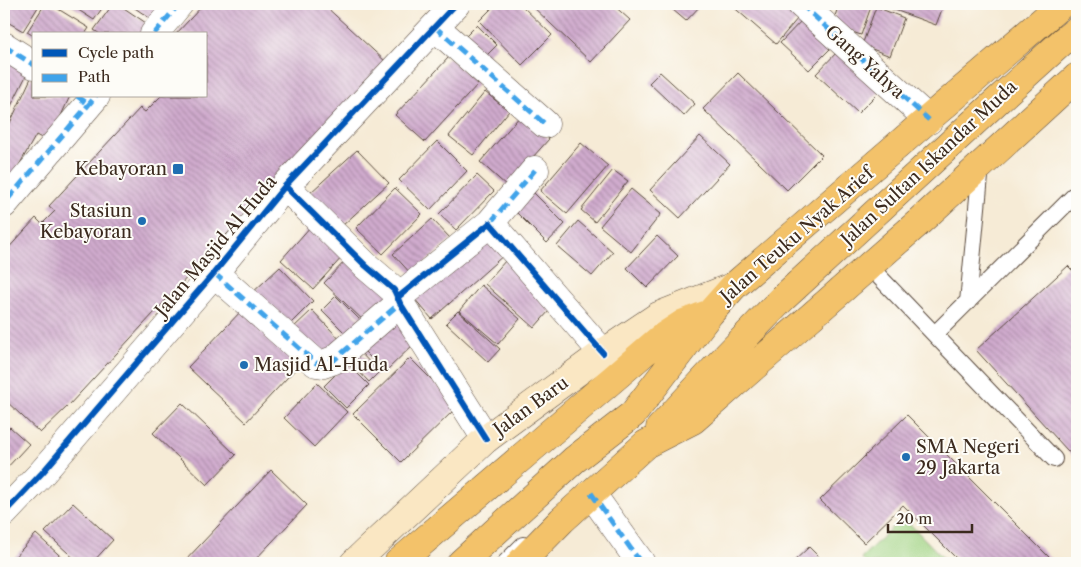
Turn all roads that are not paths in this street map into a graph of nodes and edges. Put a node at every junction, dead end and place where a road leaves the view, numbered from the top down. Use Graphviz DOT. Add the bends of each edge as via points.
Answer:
graph roads {
  1 [pos="179,4"];
  2 [pos="456,4"];
  3 [pos="801,4"];
  4 [pos="1062,4"];
  5 [pos="435,27"];
  6 [pos="1077,30"];
  7 [pos="156,32"];
  8 [pos="4,46"];
  9 [pos="32,64"];
  10 [pos="1077,77"];
  11 [pos="87,99"];
  12 [pos="929,120"];
  13 [pos="545,124"];
  14 [pos="981,166"];
  15 [pos="535,170"];
  16 [pos="285,186"];
  17 [pos="1077,193"];
  18 [pos="5,200"];
  19 [pos="490,223"];
  20 [pos="869,266"];
  21 [pos="214,273"];
  22 [pos="734,286"];
  23 [pos="782,298"];
  24 [pos="398,301"];
  25 [pos="968,302"];
  26 [pos="710,313"];
  27 [pos="935,334"];
  28 [pos="603,353"];
  29 [pos="633,414"];
  30 [pos="486,439"];
  31 [pos="646,444"];
  32 [pos="1054,459"];
  33 [pos="591,493"];
  34 [pos="4,513"];
  35 [pos="562,520"];
  36 [pos="354,563"];
  37 [pos="398,563"];
  38 [pos="461,563"];
  39 [pos="472,563"];
  40 [pos="505,563"];
  41 [pos="520,563"];
  42 [pos="547,563"];
  43 [pos="641,563"];
  1 -- 7 [label="street"];
  2 -- 5 [label="street, Jalan Masjid Al Huda"];
  3 -- 12 [label="street, Gang Yahya"];
  4 -- 12 [label="highway, Jalan Teuku Nyak Arief"];
  5 -- 13 [label="street"];
  5 -- 16 [label="street, Jalan Masjid Al Huda"];
  6 -- 23 [label="highway, Jalan Sultan Iskandar Muda"];
  8 -- 9 [label="street"];
  10 -- 14 [label="highway"];
  11 -- 18 [label="street"];
  12 -- 22 [label="highway, Jalan Teuku Nyak Arief"];
  14 -- 20 [label="highway"];
  14 -- 25 [label="lane"];
  15 -- 19 [label="street"];
  16 -- 21 [label="street, Jalan Masjid Al Huda"];
  16 -- 24 [label="street" via="394,290"];
  17 -- 25 [label="lane"];
  19 -- 24 [label="street"];
  19 -- 28 [label="street"];
  20 -- 27 [label="lane"];
  20 -- 31 [label="highway" via="693,420"];
  21 -- 24 [label="street" via="319,364 334,360"];
  21 -- 34 [label="street, Jalan Masjid Al Huda"];
  22 -- 26 [label="highway, Jalan Teuku Nyak Arief"];
  22 -- 28 [label="main road, Jalan Baru" via="658,316"];
  23 -- 29 [label="highway, Jalan Sultan Iskandar Muda"];
  23 -- 31 [label="highway, Jalan Sultan Iskandar Muda"];
  24 -- 30 [label="street"];
  25 -- 27 [label="lane"];
  26 -- 29 [label="highway, Jalan Teuku Nyak Arief"];
  26 -- 37 [label="highway" via="684,323 660,338"];
  27 -- 32 [label="lane"];
  28 -- 30 [label="main road, Jalan Baru"];
  29 -- 38 [label="highway, Jalan Teuku Nyak Arief" via="574,460"];
  29 -- 39 [label="lane" via="596,452"];
  30 -- 36 [label="main road, Jalan Baru"];
  31 -- 33 [label="highway"];
  33 -- 35 [label="highway"];
  33 -- 43 [label="street"];
  35 -- 40 [label="lane" via="539,530"];
  35 -- 41 [label="highway"];
  35 -- 42 [label="highway"];
}
